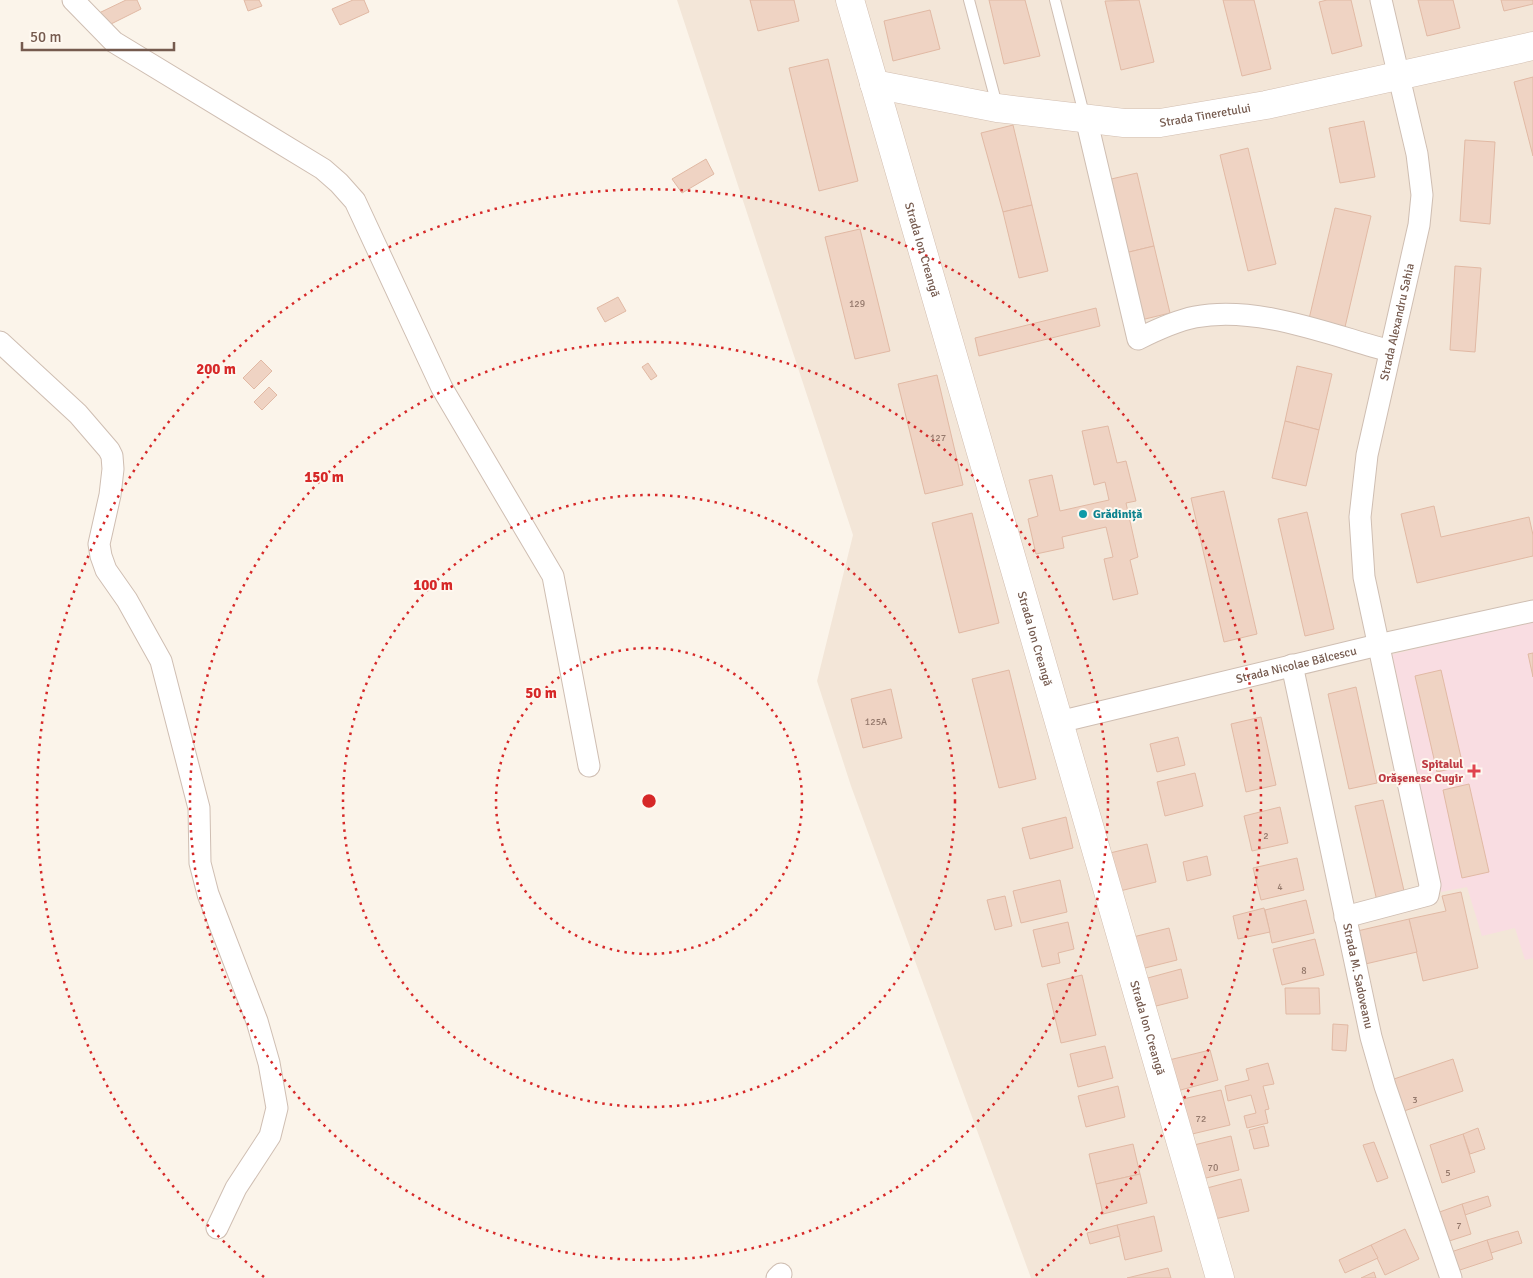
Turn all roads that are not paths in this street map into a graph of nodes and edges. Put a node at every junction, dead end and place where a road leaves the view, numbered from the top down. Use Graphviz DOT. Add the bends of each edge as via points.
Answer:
graph roads {
  1 [pos="72,0"];
  2 [pos="850,0"];
  3 [pos="969,0"];
  4 [pos="1055,0"];
  5 [pos="1381,0"];
  6 [pos="1533,46"];
  7 [pos="1399,76"];
  8 [pos="874,84"];
  9 [pos="997,108"];
  10 [pos="1086,118"];
  11 [pos="0,342"];
  12 [pos="1390,351"];
  13 [pos="1533,610"];
  14 [pos="1378,645"];
  15 [pos="1292,665"];
  16 [pos="1059,722"];
  17 [pos="589,766"];
  18 [pos="1345,917"];
  19 [pos="217,1228"];
  20 [pos="1220,1278"];
  21 [pos="1451,1278"];
  1 -- 17 [label="street" via="114,42 323,169 354,201 442,388 553,576"];
  2 -- 8 [label="street, Strada Ion Creangă"];
  3 -- 9 [label="lane"];
  4 -- 10 [label="lane"];
  5 -- 7 [label="street, Strada Alexandru Sahia"];
  6 -- 7 [label="street, Strada Tineretului"];
  7 -- 10 [label="street, Strada Tineretului" via="1187,120 1124,122"];
  7 -- 12 [label="street, Strada Alexandru Sahia" via="1417,154 1422,195 1419,225"];
  8 -- 9 [label="street, Strada Tineretului"];
  8 -- 16 [label="street, Strada Ion Creangă"];
  9 -- 10 [label="street, Strada Tineretului"];
  10 -- 12 [label="street" via="1138,339 1195,317 1249,315"];
  11 -- 19 [label="street" via="78,414 112,456 110,495 99,544 101,556 106,570 161,661 199,808 200,856 208,894 247,993 269,1063 277,1108 270,1136 236,1188"];
  12 -- 14 [label="street, Strada Alexandru Sahia" via="1367,455 1360,517 1364,577"];
  13 -- 14 [label="street, Strada Nicolae Bălcescu"];
  14 -- 15 [label="street, Strada Nicolae Bălcescu"];
  14 -- 18 [label="street, Strada Alexandru Sahia" via="1430,885 1428,895"];
  15 -- 16 [label="street, Strada Nicolae Bălcescu"];
  15 -- 18 [label="street, Strada M. Sadoveanu"];
  16 -- 20 [label="street, Strada Ion Creangă"];
  18 -- 21 [label="street, Strada M. Sadoveanu" via="1384,1086"];
}
